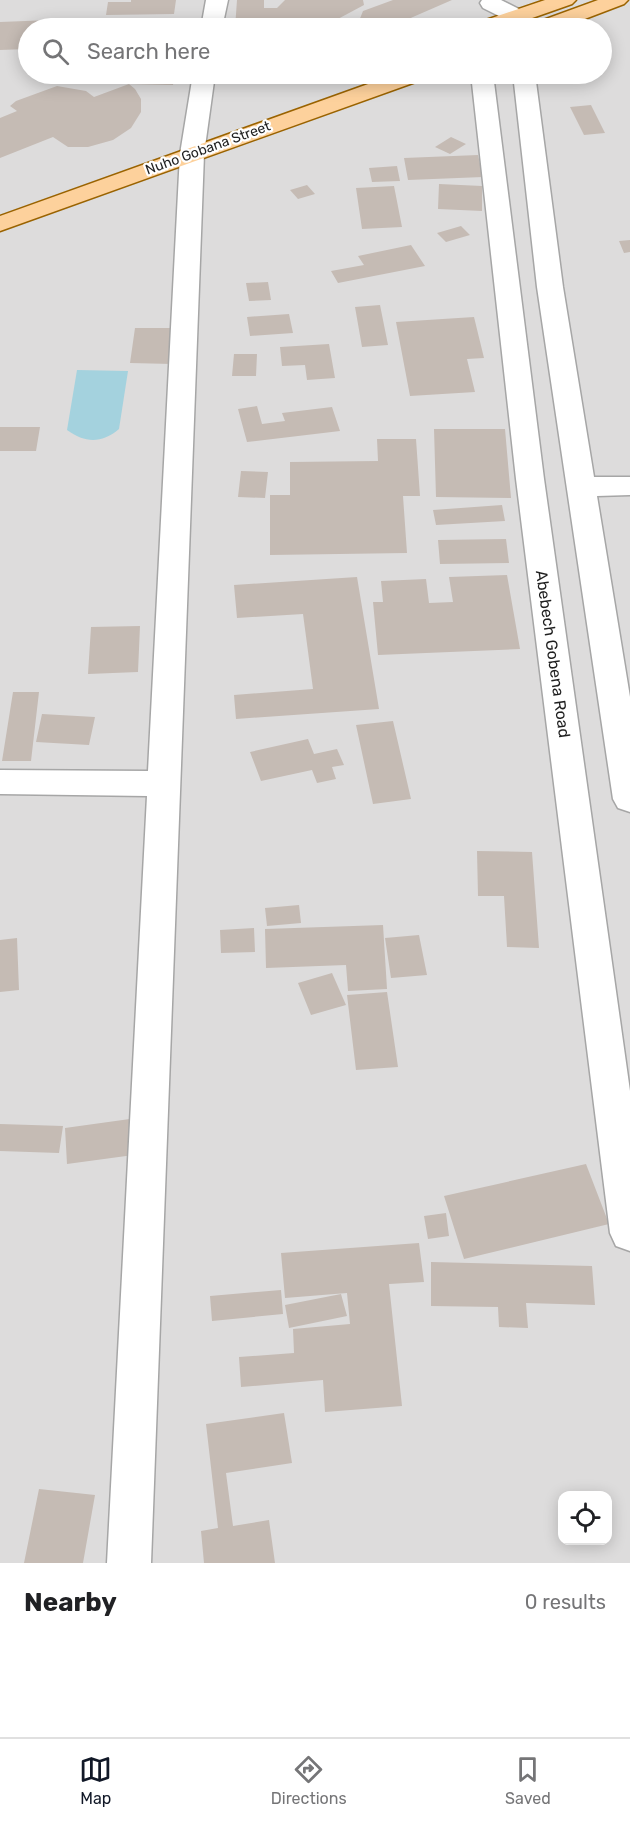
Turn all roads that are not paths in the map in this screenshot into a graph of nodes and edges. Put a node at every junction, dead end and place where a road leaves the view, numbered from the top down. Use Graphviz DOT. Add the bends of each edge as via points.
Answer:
graph roads {
  1 [pos="217,0"];
  2 [pos="565,0"];
  3 [pos="617,0"];
  4 [pos="491,2"];
  5 [pos="214,18"];
  6 [pos="484,18"];
  7 [pos="512,18"];
  8 [pos="528,18"];
  9 [pos="568,18"];
  10 [pos="202,84"];
  11 [pos="336,84"];
  12 [pos="384,84"];
  13 [pos="484,84"];
  14 [pos="525,84"];
  15 [pos="192,144"];
  16 [pos="0,202"];
  17 [pos="0,224"];
  18 [pos="630,486"];
  19 [pos="581,487"];
  20 [pos="616,624"];
  21 [pos="0,782"];
  22 [pos="163,784"];
  23 [pos="630,799"];
  24 [pos="630,1233"];
  25 [pos="129,1563"];
  1 -- 5 [label="street"];
  2 -- 8 [label="main road"];
  3 -- 9 [label="main road"];
  4 -- 6 [label="street"];
  4 -- 7 [label="street"];
  10 -- 15 [label="street"];
  11 -- 15 [label="main road, Nuho Gobana Street"];
  12 -- 15 [label="main road, Nuho Gobana Street"];
  13 -- 24 [label="street, Abebech Gobena Road" via="530,479"];
  14 -- 19 [label="street" via="549,286"];
  15 -- 16 [label="main road, Nuho Gobana Street"];
  15 -- 17 [label="main road, Nuho Gobana Street"];
  15 -- 22 [label="street"];
  18 -- 19 [label="street"];
  19 -- 20 [label="street"];
  20 -- 23 [label="street"];
  21 -- 22 [label="street"];
  22 -- 25 [label="street"];
}
